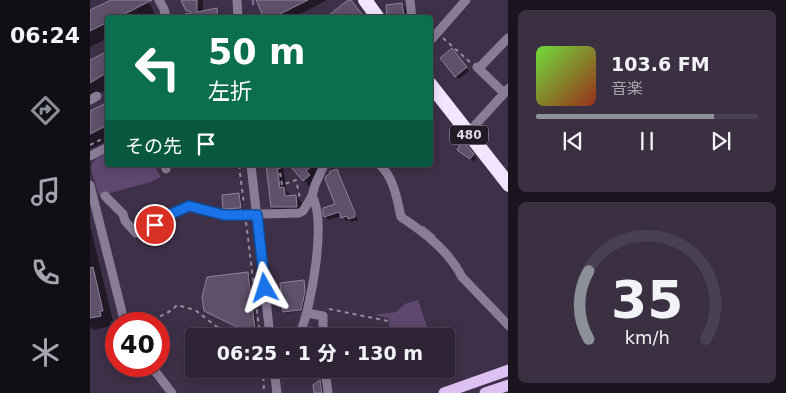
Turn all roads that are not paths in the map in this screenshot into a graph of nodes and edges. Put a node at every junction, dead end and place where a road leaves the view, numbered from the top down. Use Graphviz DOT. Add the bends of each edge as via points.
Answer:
graph roads {
  1 [pos="159,0"];
  2 [pos="237,0"];
  3 [pos="365,0"];
  4 [pos="410,0"];
  5 [pos="466,0"];
  6 [pos="165,15"];
  7 [pos="238,15"];
  8 [pos="376,15"];
  9 [pos="412,15"];
  10 [pos="433,38"];
  11 [pos="508,38"];
  12 [pos="433,88"];
  13 [pos="506,91"];
  14 [pos="468,133"];
  15 [pos="105,148"];
  16 [pos="90,156"];
  17 [pos="251,167"];
  18 [pos="323,167"];
  19 [pos="382,167"];
  20 [pos="90,185"];
  21 [pos="508,185"];
  22 [pos="105,196"];
  23 [pos="310,199"];
  24 [pos="257,215"];
  25 [pos="122,312"];
  26 [pos="307,313"];
  27 [pos="508,326"];
  28 [pos="269,328"];
  29 [pos="302,328"];
  30 [pos="323,328"];
  31 [pos="508,370"];
  32 [pos="160,377"];
  33 [pos="275,378"];
  34 [pos="326,378"];
  35 [pos="276,383"];
  36 [pos="508,385"];
  37 [pos="172,393"];
  38 [pos="272,393"];
  39 [pos="277,393"];
  40 [pos="328,393"];
  41 [pos="444,393"];
  42 [pos="485,393"];
  1 -- 6 [label="street"];
  2 -- 7 [label="street"];
  3 -- 8 [label="highway"];
  4 -- 9 [label="street"];
  5 -- 10 [label="street"];
  11 -- 13 [label="street" via="478,68"];
  12 -- 14 [label="highway, 480"];
  13 -- 14 [label="street"];
  14 -- 21 [label="highway, 480"];
  15 -- 16 [label="street"];
  17 -- 24 [label="street"];
  18 -- 23 [label="street"];
  19 -- 27 [label="street" via="392,181 402,217 427,235"];
  20 -- 25 [label="street"];
  22 -- 24 [label="street" via="136,233 189,206 224,215"];
  23 -- 24 [label="street" via="299,213"];
  23 -- 26 [label="street" via="317,204 319,236"];
  24 -- 28 [label="street"];
  26 -- 29 [label="street"];
  26 -- 30 [label="street" via="323,316"];
  31 -- 41 [label="main road"];
  32 -- 37 [label="street"];
  33 -- 35 [label="street"];
  34 -- 40 [label="street"];
  35 -- 38 [label="street"];
  35 -- 39 [label="street"];
  36 -- 42 [label="main road"];
}
